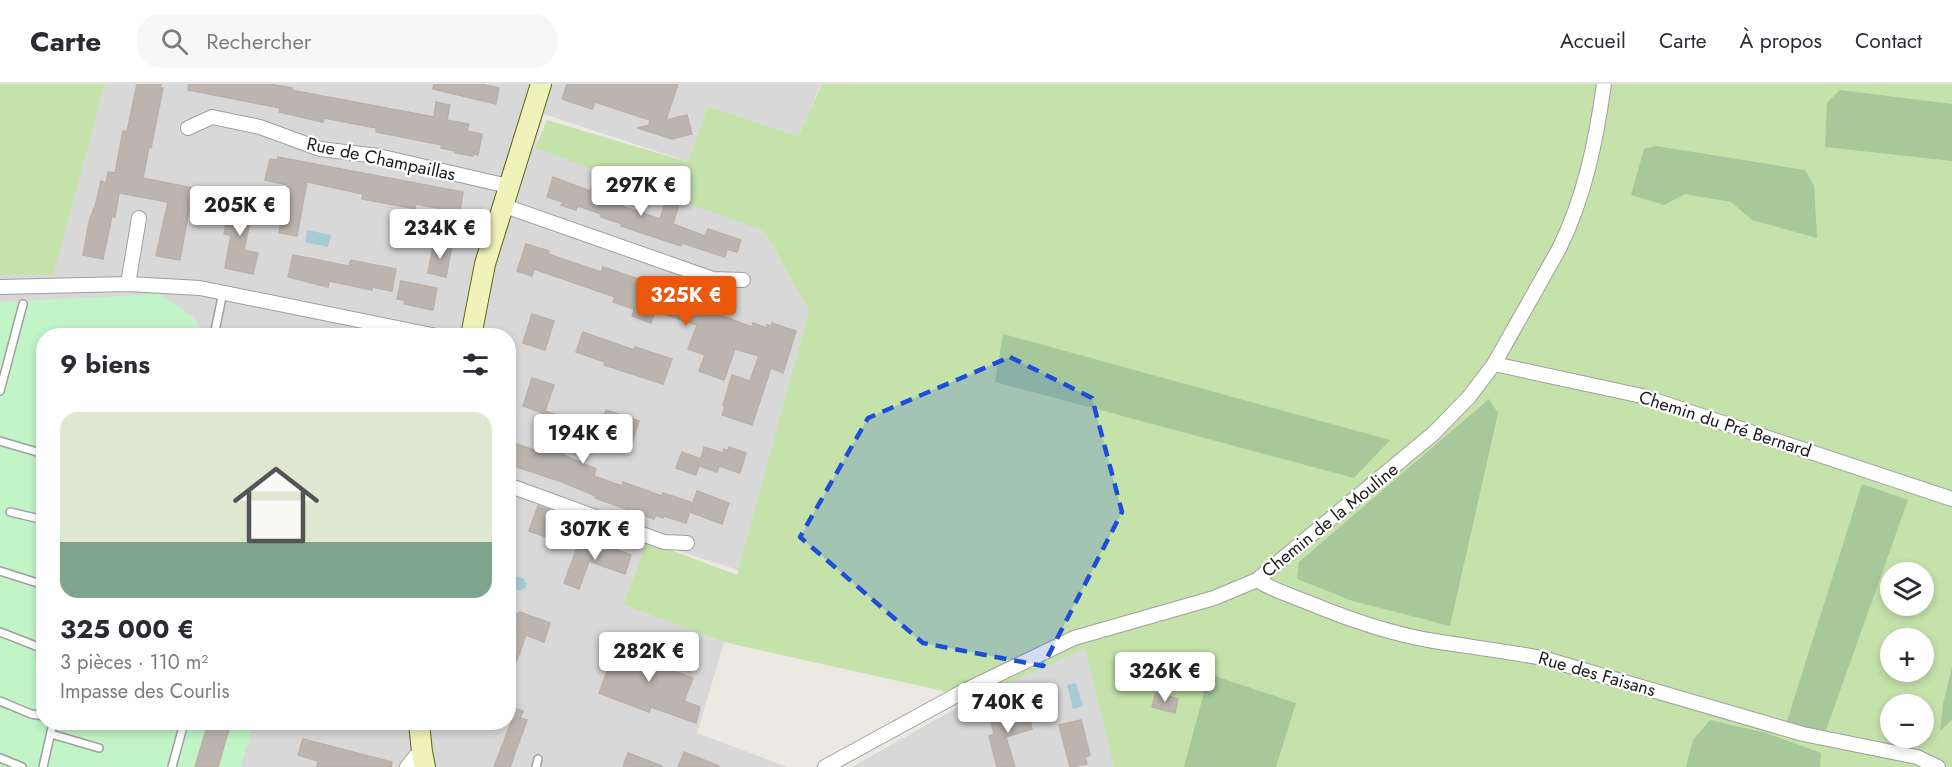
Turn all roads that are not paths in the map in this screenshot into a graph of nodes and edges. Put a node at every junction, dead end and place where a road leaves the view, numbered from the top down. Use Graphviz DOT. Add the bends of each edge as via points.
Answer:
graph roads {
  1 [pos="541,84"];
  2 [pos="1604,84"];
  3 [pos="188,128"];
  4 [pos="508,186"];
  5 [pos="502,205"];
  6 [pos="139,218"];
  7 [pos="743,280"];
  8 [pos="128,284"];
  9 [pos="0,287"];
  10 [pos="223,292"];
  11 [pos="23,304"];
  12 [pos="216,328"];
  13 [pos="398,328"];
  14 [pos="473,328"];
  15 [pos="1494,364"];
  16 [pos="0,391"];
  17 [pos="0,441"];
  18 [pos="36,452"];
  19 [pos="516,487"];
  20 [pos="1952,499"];
  21 [pos="9,512"];
  22 [pos="36,518"];
  23 [pos="687,543"];
  24 [pos="0,571"];
  25 [pos="1257,580"];
  26 [pos="36,582"];
  27 [pos="0,632"];
  28 [pos="36,642"];
  29 [pos="0,701"];
  30 [pos="36,715"];
  31 [pos="52,730"];
  32 [pos="182,730"];
  33 [pos="420,730"];
  34 [pos="51,735"];
  35 [pos="99,748"];
  36 [pos="0,758"];
  37 [pos="424,760"];
  38 [pos="22,767"];
  39 [pos="43,767"];
  40 [pos="172,767"];
  41 [pos="407,767"];
  42 [pos="825,767"];
  43 [pos="1938,767"];
  1 -- 4 [label="main road"];
  2 -- 15 [label="street, Chemin de la Mouline" via="1585,184 1569,229"];
  3 -- 4 [label="street, Rue de Champaillas" via="212,117 260,127 320,149 378,156"];
  4 -- 5 [label="main road"];
  5 -- 7 [label="street" via="713,279"];
  5 -- 14 [label="main road"];
  6 -- 8 [label="street"];
  8 -- 9 [label="street"];
  8 -- 10 [label="street"];
  10 -- 12 [label="lane"];
  10 -- 13 [label="street"];
  11 -- 16 [label="lane"];
  15 -- 20 [label="street, Chemin du Pré Bernard" via="1642,396"];
  15 -- 25 [label="street, Chemin de la Mouline" via="1470,397 1434,433"];
  17 -- 18 [label="lane"];
  19 -- 23 [label="street" via="664,542"];
  21 -- 22 [label="lane"];
  24 -- 26 [label="lane"];
  25 -- 42 [label="street, Chemin de la Mouline" via="1214,598 1074,638"];
  25 -- 43 [label="street, Rue des Faisans" via="1321,608 1395,633 1542,658 1803,734 1917,757"];
  27 -- 28 [label="lane"];
  29 -- 30 [label="lane"];
  31 -- 34 [label="lane"];
  32 -- 40 [label="lane"];
  33 -- 37 [label="main road"];
  34 -- 35 [label="lane"];
  34 -- 39 [label="lane"];
  36 -- 38 [label="lane"];
  37 -- 41 [label="street" via="416,756"];
}
